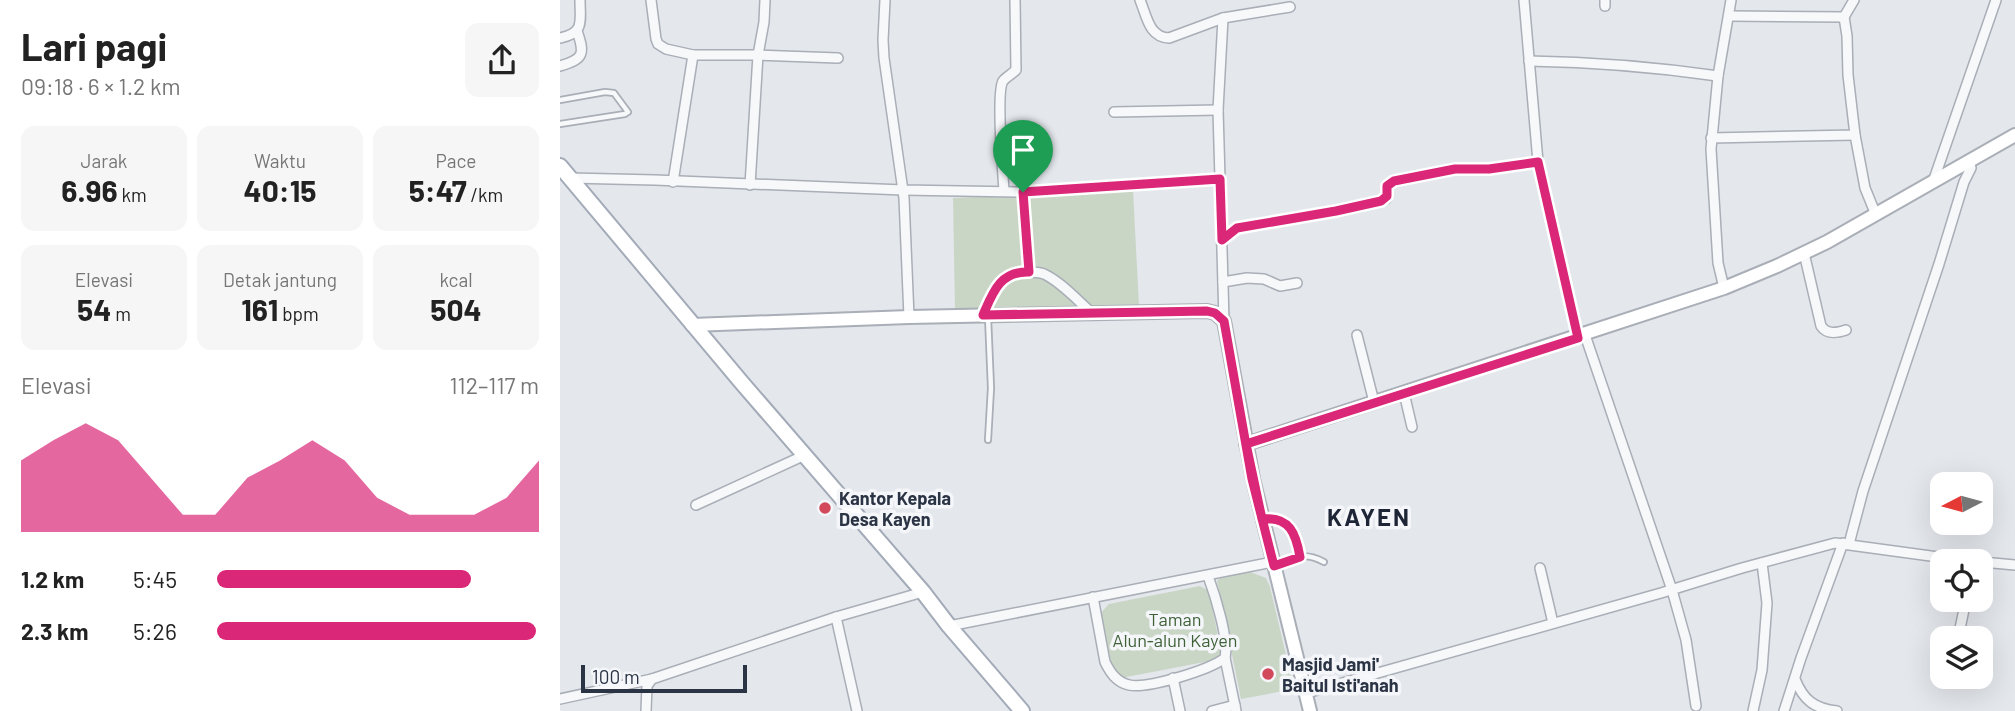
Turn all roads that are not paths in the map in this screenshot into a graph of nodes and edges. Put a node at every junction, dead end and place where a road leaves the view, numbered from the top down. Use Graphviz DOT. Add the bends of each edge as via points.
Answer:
graph roads {
  1 [pos="580,0"];
  2 [pos="651,0"];
  3 [pos="765,0"];
  4 [pos="885,0"];
  5 [pos="1015,0"];
  6 [pos="1140,0"];
  7 [pos="1524,0"];
  8 [pos="1731,0"];
  9 [pos="1854,0"];
  10 [pos="1996,0"];
  11 [pos="1290,7"];
  12 [pos="1730,16"];
  13 [pos="1844,17"];
  14 [pos="1223,18"];
  15 [pos="577,31"];
  16 [pos="560,38"];
  17 [pos="693,55"];
  18 [pos="758,55"];
  19 [pos="838,58"];
  20 [pos="1529,61"];
  21 [pos="560,66"];
  22 [pos="1718,76"];
  23 [pos="560,100"];
  24 [pos="1218,110"];
  25 [pos="1114,112"];
  26 [pos="560,124"];
  27 [pos="1855,135"];
  28 [pos="2015,135"];
  29 [pos="1711,138"];
  30 [pos="1969,161"];
  31 [pos="1538,162"];
  32 [pos="560,166"];
  33 [pos="570,178"];
  34 [pos="1220,179"];
  35 [pos="1938,180"];
  36 [pos="673,182"];
  37 [pos="750,185"];
  38 [pos="903,190"];
  39 [pos="1004,191"];
  40 [pos="1023,192"];
  41 [pos="1876,215"];
  42 [pos="1222,240"];
  43 [pos="1804,253"];
  44 [pos="1029,272"];
  45 [pos="1223,282"];
  46 [pos="1297,283"];
  47 [pos="1724,288"];
  48 [pos="1092,313"];
  49 [pos="985,316"];
  50 [pos="909,317"];
  51 [pos="1224,321"];
  52 [pos="692,324"];
  53 [pos="1846,330"];
  54 [pos="1357,335"];
  55 [pos="1581,336"];
  56 [pos="1404,393"];
  57 [pos="1374,402"];
  58 [pos="1412,427"];
  59 [pos="988,440"];
  60 [pos="1246,444"];
  61 [pos="805,455"];
  62 [pos="696,505"];
  63 [pos="1262,519"];
  64 [pos="1842,543"];
  65 [pos="1930,555"];
  66 [pos="1300,557"];
  67 [pos="1324,562"];
  68 [pos="1762,563"];
  69 [pos="1993,563"];
  70 [pos="1274,564"];
  71 [pos="2015,565"];
  72 [pos="1540,569"];
  73 [pos="1208,576"];
  74 [pos="1672,590"];
  75 [pos="923,592"];
  76 [pos="1093,597"];
  77 [pos="836,617"];
  78 [pos="1553,623"];
  79 [pos="949,626"];
  80 [pos="1225,658"];
  81 [pos="1173,678"];
  82 [pos="652,679"];
  83 [pos="1795,679"];
  84 [pos="1307,693"];
  85 [pos="560,699"];
  86 [pos="1696,706"];
  87 [pos="1236,708"];
  88 [pos="646,711"];
  89 [pos="857,711"];
  90 [pos="1022,711"];
  91 [pos="1180,711"];
  92 [pos="1212,711"];
  93 [pos="1310,711"];
  94 [pos="1753,711"];
  95 [pos="1784,711"];
  96 [pos="1838,711"];
  1 -- 15 [label="street"];
  2 -- 17 [label="street" via="658,44"];
  3 -- 18 [label="street"];
  4 -- 38 [label="street" via="884,58"];
  5 -- 39 [label="street" via="1016,70 1001,88"];
  6 -- 14 [label="street" via="1154,34 1160,37 1169,38"];
  7 -- 20 [label="street"];
  8 -- 12 [label="street"];
  9 -- 13 [label="street"];
  10 -- 35 [label="street"];
  11 -- 14 [label="street"];
  12 -- 13 [label="street"];
  12 -- 22 [label="street"];
  13 -- 27 [label="street"];
  14 -- 24 [label="street"];
  15 -- 16 [label="street"];
  15 -- 21 [label="street" via="581,56"];
  17 -- 18 [label="street"];
  17 -- 36 [label="street"];
  18 -- 19 [label="street"];
  18 -- 37 [label="street"];
  20 -- 22 [label="street" via="1590,62"];
  20 -- 31 [label="street"];
  22 -- 29 [label="street"];
  23 -- 26 [label="lane" via="614,93 628,112"];
  24 -- 25 [label="street"];
  24 -- 34 [label="street"];
  27 -- 29 [label="street"];
  27 -- 41 [label="street"];
  28 -- 30 [label="street"];
  29 -- 47 [label="street" via="1718,263"];
  30 -- 35 [label="street"];
  30 -- 64 [label="street" via="1971,167 1939,264"];
  31 -- 42 [label="street" via="1455,169 1394,181 1381,201 1237,228"];
  31 -- 55 [label="street"];
  32 -- 33 [label="main road"];
  33 -- 36 [label="street"];
  33 -- 52 [label="main road"];
  34 -- 40 [label="street"];
  34 -- 42 [label="street"];
  35 -- 41 [label="street"];
  36 -- 37 [label="street"];
  37 -- 38 [label="street"];
  38 -- 39 [label="street"];
  38 -- 50 [label="street"];
  39 -- 40 [label="street"];
  40 -- 44 [label="street"];
  41 -- 43 [label="street"];
  42 -- 45 [label="street"];
  43 -- 47 [label="street"];
  43 -- 53 [label="street" via="1821,327 1832,333"];
  44 -- 48 [label="street" via="1043,273"];
  44 -- 49 [label="street" via="1016,272 1004,279"];
  45 -- 46 [label="street" via="1247,278 1280,286"];
  45 -- 51 [label="street"];
  47 -- 55 [label="street"];
  48 -- 49 [label="street"];
  48 -- 51 [label="street" via="1207,311"];
  49 -- 50 [label="street"];
  49 -- 59 [label="lane" via="991,388"];
  50 -- 52 [label="street"];
  51 -- 60 [label="street"];
  52 -- 61 [label="main road"];
  54 -- 57 [label="street"];
  55 -- 56 [label="street"];
  55 -- 74 [label="street"];
  56 -- 57 [label="street"];
  56 -- 58 [label="street"];
  57 -- 60 [label="street"];
  60 -- 63 [label="street"];
  61 -- 62 [label="street"];
  61 -- 75 [label="main road"];
  63 -- 66 [label="lane" via="1273,517 1293,531"];
  63 -- 70 [label="street"];
  64 -- 65 [label="street"];
  64 -- 68 [label="street"];
  64 -- 83 [label="street"];
  66 -- 67 [label="lane" via="1313,556"];
  66 -- 70 [label="lane"];
  68 -- 74 [label="street"];
  68 -- 94 [label="street" via="1767,603 1762,670"];
  69 -- 71 [label="street"];
  70 -- 73 [label="street"];
  70 -- 84 [label="street"];
  72 -- 78 [label="street"];
  73 -- 76 [label="street"];
  73 -- 80 [label="street" via="1226,636"];
  74 -- 78 [label="street"];
  74 -- 86 [label="street" via="1686,640"];
  75 -- 77 [label="street"];
  75 -- 79 [label="main road"];
  76 -- 79 [label="street"];
  76 -- 81 [label="street" via="1110,672 1129,685"];
  77 -- 82 [label="street"];
  77 -- 89 [label="street"];
  78 -- 84 [label="street"];
  79 -- 90 [label="main road"];
  80 -- 81 [label="street"];
  80 -- 87 [label="street"];
  81 -- 91 [label="street"];
  82 -- 85 [label="street"];
  82 -- 88 [label="street"];
  83 -- 95 [label="street"];
  83 -- 96 [label="street" via="1809,702"];
  84 -- 93 [label="street"];
  87 -- 92 [label="street"];
}
